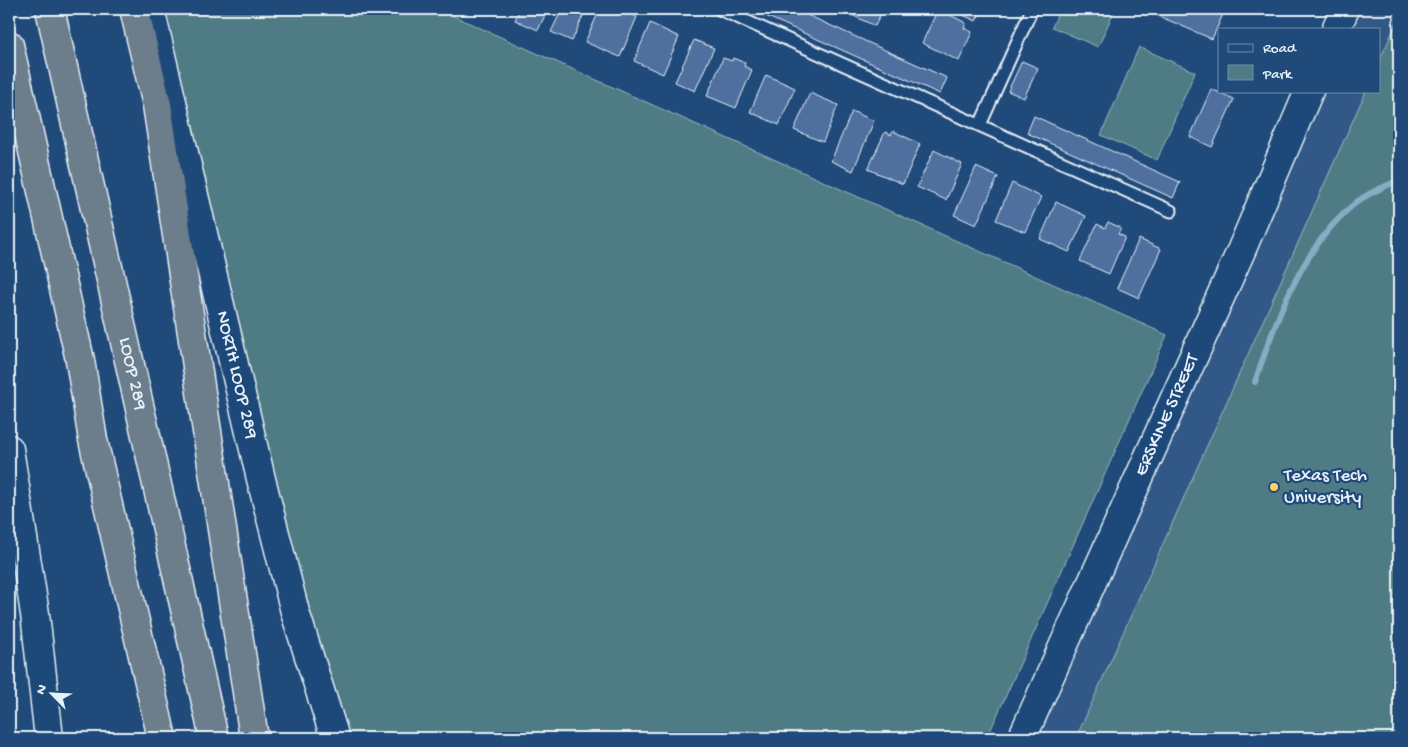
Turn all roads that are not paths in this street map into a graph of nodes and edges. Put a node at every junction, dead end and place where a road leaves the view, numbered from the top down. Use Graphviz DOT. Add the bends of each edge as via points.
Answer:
graph roads {
  1 [pos="50,9"];
  2 [pos="134,9"];
  3 [pos="150,9"];
  4 [pos="719,9"];
  5 [pos="1032,9"];
  6 [pos="1345,9"];
  7 [pos="1336,28"];
  8 [pos="9,45"];
  9 [pos="1309,92"];
  10 [pos="980,125"];
  11 [pos="9,128"];
  12 [pos="1171,211"];
  13 [pos="94,440"];
  14 [pos="9,449"];
  15 [pos="49,738"];
  16 [pos="162,738"];
  17 [pos="214,738"];
  18 [pos="254,738"];
  19 [pos="335,738"];
  20 [pos="1022,738"];
  1 -- 17 [label="highway, LOOP 289"];
  2 -- 18 [label="highway" via="157,105"];
  3 -- 19 [label="main road, NORTH LOOP 289" via="261,479 295,612"];
  4 -- 10 [label="lane"];
  5 -- 10 [label="lane"];
  6 -- 7 [label="main road"];
  8 -- 13 [label="highway" via="80,360"];
  9 -- 20 [label="main road, ERSKINE STREET" via="1237,260"];
  10 -- 12 [label="lane"];
  11 -- 13 [label="highway" via="63,363"];
  13 -- 16 [label="highway"];
  14 -- 15 [label="main road" via="36,614"];
}
